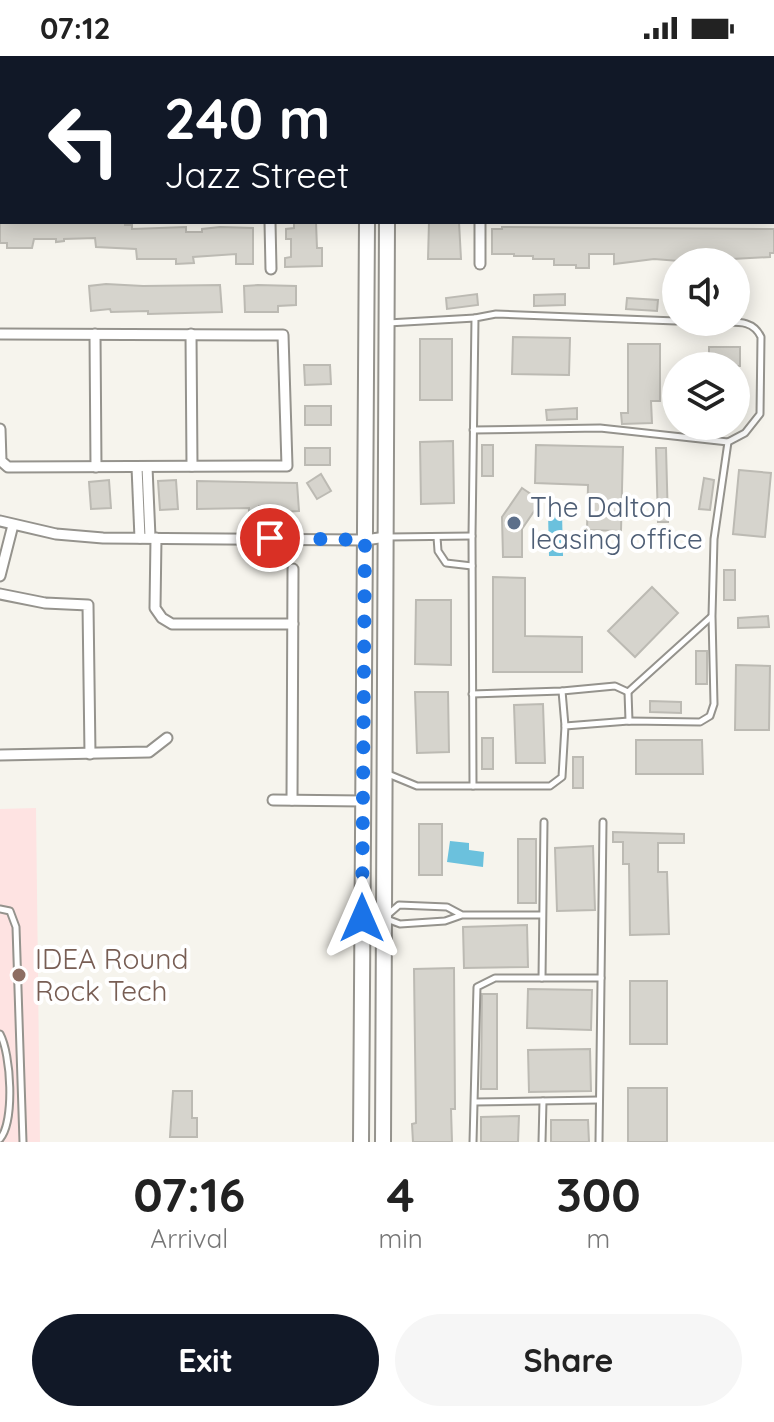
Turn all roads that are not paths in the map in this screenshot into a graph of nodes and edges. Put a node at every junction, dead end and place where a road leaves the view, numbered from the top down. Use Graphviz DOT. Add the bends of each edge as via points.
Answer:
graph roads {
  1 [pos="270,224"];
  2 [pos="367,224"];
  3 [pos="387,224"];
  4 [pos="480,224"];
  5 [pos="480,264"];
  6 [pos="271,269"];
  7 [pos="475,318"];
  8 [pos="662,320"];
  9 [pos="387,323"];
  10 [pos="750,323"];
  11 [pos="0,334"];
  12 [pos="95,334"];
  13 [pos="191,334"];
  14 [pos="0,429"];
  15 [pos="473,430"];
  16 [pos="728,442"];
  17 [pos="192,466"];
  18 [pos="96,467"];
  19 [pos="142,467"];
  20 [pos="0,521"];
  21 [pos="13,525"];
  22 [pos="437,536"];
  23 [pos="472,536"];
  24 [pos="386,537"];
  25 [pos="149,538"];
  26 [pos="365,540"];
  27 [pos="472,566"];
  28 [pos="293,569"];
  29 [pos="0,576"];
  30 [pos="0,594"];
  31 [pos="712,616"];
  32 [pos="293,624"];
  33 [pos="562,691"];
  34 [pos="628,692"];
  35 [pos="472,694"];
  36 [pos="629,721"];
  37 [pos="565,726"];
  38 [pos="167,738"];
  39 [pos="90,754"];
  40 [pos="0,755"];
  41 [pos="385,773"];
  42 [pos="473,786"];
  43 [pos="273,800"];
  44 [pos="292,800"];
  45 [pos="363,801"];
  46 [pos="544,822"];
  47 [pos="603,822"];
  48 [pos="0,909"];
  49 [pos="462,915"];
  50 [pos="541,915"];
  51 [pos="362,918"];
  52 [pos="384,918"];
  53 [pos="542,978"];
  54 [pos="601,978"];
  55 [pos="0,1034"];
  56 [pos="599,1100"];
  57 [pos="543,1101"];
  58 [pos="475,1102"];
  59 [pos="0,1139"];
  60 [pos="23,1142"];
  61 [pos="361,1142"];
  62 [pos="383,1142"];
  63 [pos="473,1142"];
  64 [pos="542,1142"];
  65 [pos="599,1142"];
  1 -- 6 [label="street"];
  2 -- 26 [label="main road"];
  3 -- 9 [label="main road"];
  4 -- 5 [label="street"];
  7 -- 8 [label="lane" via="496,314"];
  7 -- 9 [label="lane"];
  7 -- 15 [label="lane"];
  9 -- 24 [label="main road"];
  10 -- 16 [label="lane" via="761,337 760,414 745,433"];
  11 -- 12 [label="street"];
  12 -- 13 [label="street"];
  12 -- 18 [label="street"];
  13 -- 17 [label="street"];
  13 -- 17 [label="street" via="283,335 287,466"];
  14 -- 18 [label="street" via="1,461 8,467"];
  15 -- 16 [label="lane" via="600,428"];
  15 -- 23 [label="lane"];
  16 -- 31 [label="lane" via="714,539"];
  17 -- 19 [label="street"];
  18 -- 19 [label="street"];
  19 -- 25 [label="street"];
  20 -- 21 [label="street"];
  21 -- 25 [label="street" via="56,534"];
  21 -- 29 [label="street"];
  22 -- 23 [label="lane"];
  22 -- 24 [label="lane"];
  22 -- 27 [label="lane" via="446,563"];
  23 -- 27 [label="lane"];
  24 -- 26 [label="street"];
  24 -- 41 [label="main road"];
  25 -- 26 [label="street"];
  25 -- 32 [label="street" via="155,608 172,624"];
  26 -- 45 [label="main road"];
  27 -- 35 [label="lane"];
  28 -- 32 [label="street"];
  30 -- 39 [label="street" via="88,605"];
  31 -- 34 [label="lane"];
  31 -- 36 [label="lane" via="710,716 700,722"];
  32 -- 44 [label="street"];
  33 -- 34 [label="lane" via="615,686"];
  33 -- 35 [label="lane"];
  33 -- 37 [label="lane"];
  34 -- 36 [label="lane"];
  35 -- 42 [label="lane"];
  36 -- 37 [label="lane"];
  37 -- 42 [label="lane" via="558,783"];
  38 -- 39 [label="street" via="149,752"];
  39 -- 40 [label="street"];
  41 -- 42 [label="lane" via="417,786"];
  41 -- 52 [label="main road"];
  43 -- 44 [label="street"];
  44 -- 45 [label="street"];
  45 -- 51 [label="main road"];
  46 -- 50 [label="lane"];
  47 -- 54 [label="lane"];
  48 -- 60 [label="lane" via="10,911 16,927"];
  49 -- 50 [label="lane"];
  49 -- 52 [label="lane" via="400,924"];
  49 -- 52 [label="lane" via="447,907 399,905"];
  50 -- 53 [label="lane"];
  51 -- 52 [label="main road"];
  51 -- 61 [label="main road"];
  52 -- 62 [label="main road"];
  53 -- 54 [label="lane"];
  53 -- 58 [label="lane" via="495,978 477,987"];
  54 -- 56 [label="lane"];
  55 -- 59 [label="lane" via="8,1065 9,1114"];
  56 -- 57 [label="lane"];
  56 -- 65 [label="lane"];
  57 -- 58 [label="lane"];
  57 -- 64 [label="lane"];
  58 -- 63 [label="lane"];
}
